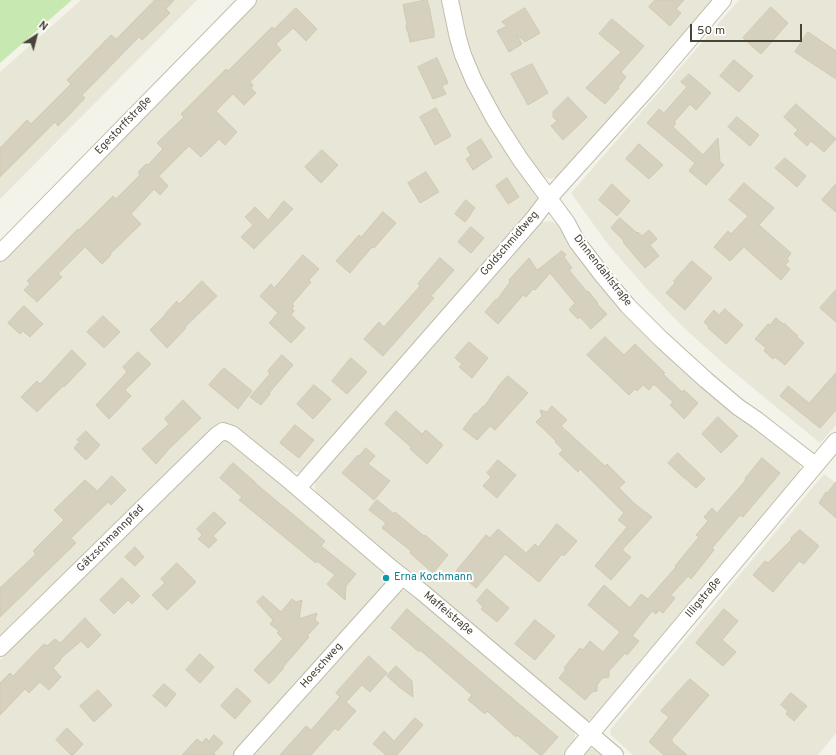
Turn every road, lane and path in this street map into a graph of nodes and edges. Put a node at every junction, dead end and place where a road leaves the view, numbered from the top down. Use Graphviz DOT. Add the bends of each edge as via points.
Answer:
graph roads {
  1 [pos="248,0"];
  2 [pos="450,0"];
  3 [pos="723,0"];
  4 [pos="549,198"];
  5 [pos="0,253"];
  6 [pos="223,432"];
  7 [pos="836,441"];
  8 [pos="815,465"];
  9 [pos="298,488"];
  10 [pos="402,576"];
  11 [pos="0,648"];
  12 [pos="590,734"];
  13 [pos="242,755"];
  14 [pos="573,755"];
  15 [pos="615,755"];
  1 -- 5 [label="street, Egestorffstraße"];
  2 -- 4 [label="street, Dinnendahlstraße" via="458,38 474,82 494,120"];
  3 -- 4 [label="street, Goldschmidtweg"];
  4 -- 8 [label="street, Dinnendahlstraße" via="577,242 628,306 661,339 738,406"];
  4 -- 9 [label="street, Goldschmidtweg"];
  6 -- 9 [label="street, Maffeistraße" via="232,434"];
  6 -- 11 [label="street, Gätzschmannpfad" via="217,434"];
  7 -- 8 [label="street, Illigstraße"];
  8 -- 12 [label="street, Illigstraße"];
  9 -- 10 [label="street, Maffeistraße"];
  10 -- 12 [label="street, Maffeistraße"];
  10 -- 13 [label="street, Hoeschweg"];
  12 -- 14 [label="street, Illigstraße"];
  12 -- 15 [label="street, Maffeistraße"];
}
